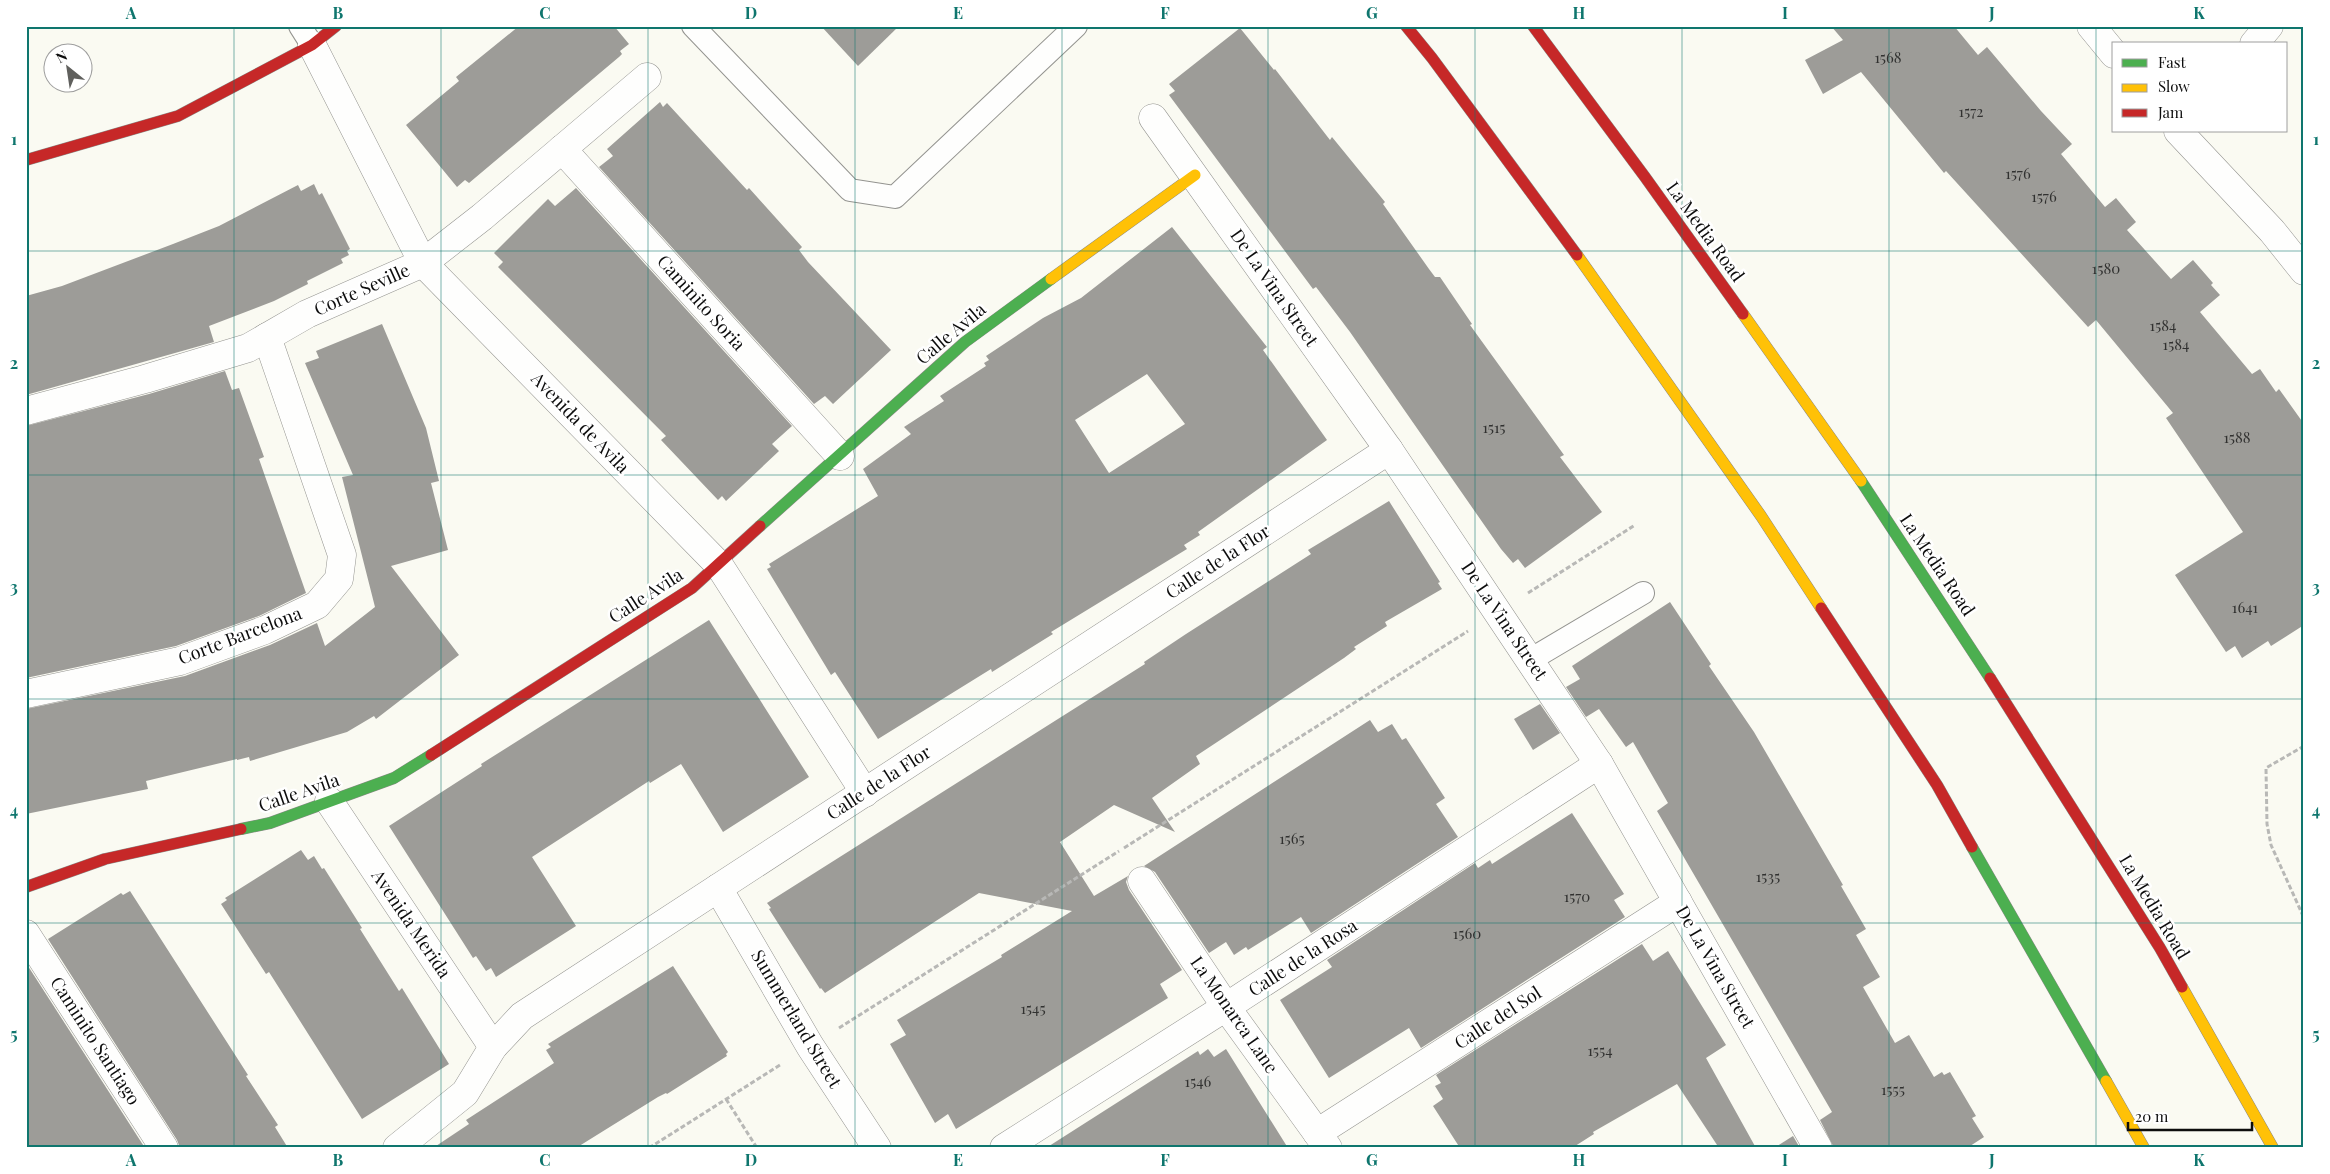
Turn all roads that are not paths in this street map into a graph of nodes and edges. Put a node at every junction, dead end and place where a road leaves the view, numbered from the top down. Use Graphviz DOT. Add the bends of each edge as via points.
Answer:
graph roads {
  1 [pos="336,26"];
  2 [pos="693,26"];
  3 [pos="1076,26"];
  4 [pos="1406,26"];
  5 [pos="1533,26"];
  6 [pos="2091,26"];
  7 [pos="2269,26"];
  8 [pos="306,36"];
  9 [pos="2256,42"];
  10 [pos="2112,52"];
  11 [pos="647,77"];
  12 [pos="1153,118"];
  13 [pos="2179,132"];
  14 [pos="562,150"];
  15 [pos="26,160"];
  16 [pos="1195,175"];
  17 [pos="423,263"];
  18 [pos="2304,271"];
  19 [pos="267,337"];
  20 [pos="26,411"];
  21 [pos="1389,450"];
  22 [pos="840,456"];
  23 [pos="719,565"];
  24 [pos="1643,594"];
  25 [pos="1530,660"];
  26 [pos="26,694"];
  27 [pos="1599,764"];
  28 [pos="865,792"];
  29 [pos="329,801"];
  30 [pos="1142,881"];
  31 [pos="26,887"];
  32 [pos="718,888"];
  33 [pos="1678,902"];
  34 [pos="26,934"];
  35 [pos="1226,1008"];
  36 [pos="493,1047"];
  37 [pos="1322,1140"];
  38 [pos="164,1148"];
  39 [pos="397,1148"];
  40 [pos="877,1148"];
  41 [pos="1004,1148"];
  42 [pos="1818,1148"];
  43 [pos="2144,1148"];
  44 [pos="2273,1148"];
  1 -- 8 [label="main road"];
  2 -- 3 [label="lane" via="850,190 894,197"];
  4 -- 43 [label="main road" via="1598,284 1761,516 1937,785"];
  5 -- 44 [label="main road, La Media Road" via="1848,462 2010,708 2160,948"];
  6 -- 10 [label="street"];
  7 -- 9 [label="street"];
  8 -- 15 [label="main road" via="178,116"];
  8 -- 17 [label="street, Avenida de Avila"];
  11 -- 14 [label="street, Corte Seville"];
  12 -- 16 [label="street, De La Vina Street"];
  13 -- 18 [label="street" via="2272,231"];
  14 -- 17 [label="street, Corte Seville"];
  14 -- 22 [label="street, Caminito Soria"];
  16 -- 21 [label="street, De La Vina Street"];
  16 -- 22 [label="main road, Calle Avila" via="965,342"];
  17 -- 19 [label="street, Corte Seville" via="307,314"];
  17 -- 23 [label="street, Avenida de Avila"];
  19 -- 20 [label="street, Corte Seville" via="238,351"];
  19 -- 26 [label="street, Corte Barcelona" via="342,555 340,579 317,605 265,630 180,661"];
  21 -- 25 [label="street, De La Vina Street"];
  21 -- 28 [label="street, Calle de la Flor"];
  22 -- 23 [label="main road, Calle Avila"];
  23 -- 28 [label="street, Avenida de Avila"];
  23 -- 29 [label="main road, Calle Avila" via="692,588 394,778"];
  24 -- 25 [label="lane"];
  25 -- 27 [label="street, De La Vina Street"];
  27 -- 33 [label="street, De La Vina Street"];
  27 -- 35 [label="street, Calle de la Rosa"];
  28 -- 32 [label="street, Calle de la Flor"];
  29 -- 31 [label="main road, Calle Avila" via="270,823 105,859"];
  29 -- 36 [label="street, Avenida Merida"];
  30 -- 35 [label="street, La Monarca Lane"];
  32 -- 36 [label="street, Calle de la Flor" via="522,1016"];
  32 -- 40 [label="street, Summerland Street" via="810,1046"];
  33 -- 37 [label="street, Calle del Sol"];
  33 -- 42 [label="street, De La Vina Street"];
  34 -- 38 [label="street, Caminito Santiago"];
  35 -- 37 [label="street, La Monarca Lane"];
  35 -- 41 [label="street, Calle de la Rosa"];
  36 -- 39 [label="street, Calle de la Flor" via="465,1093"];
}
